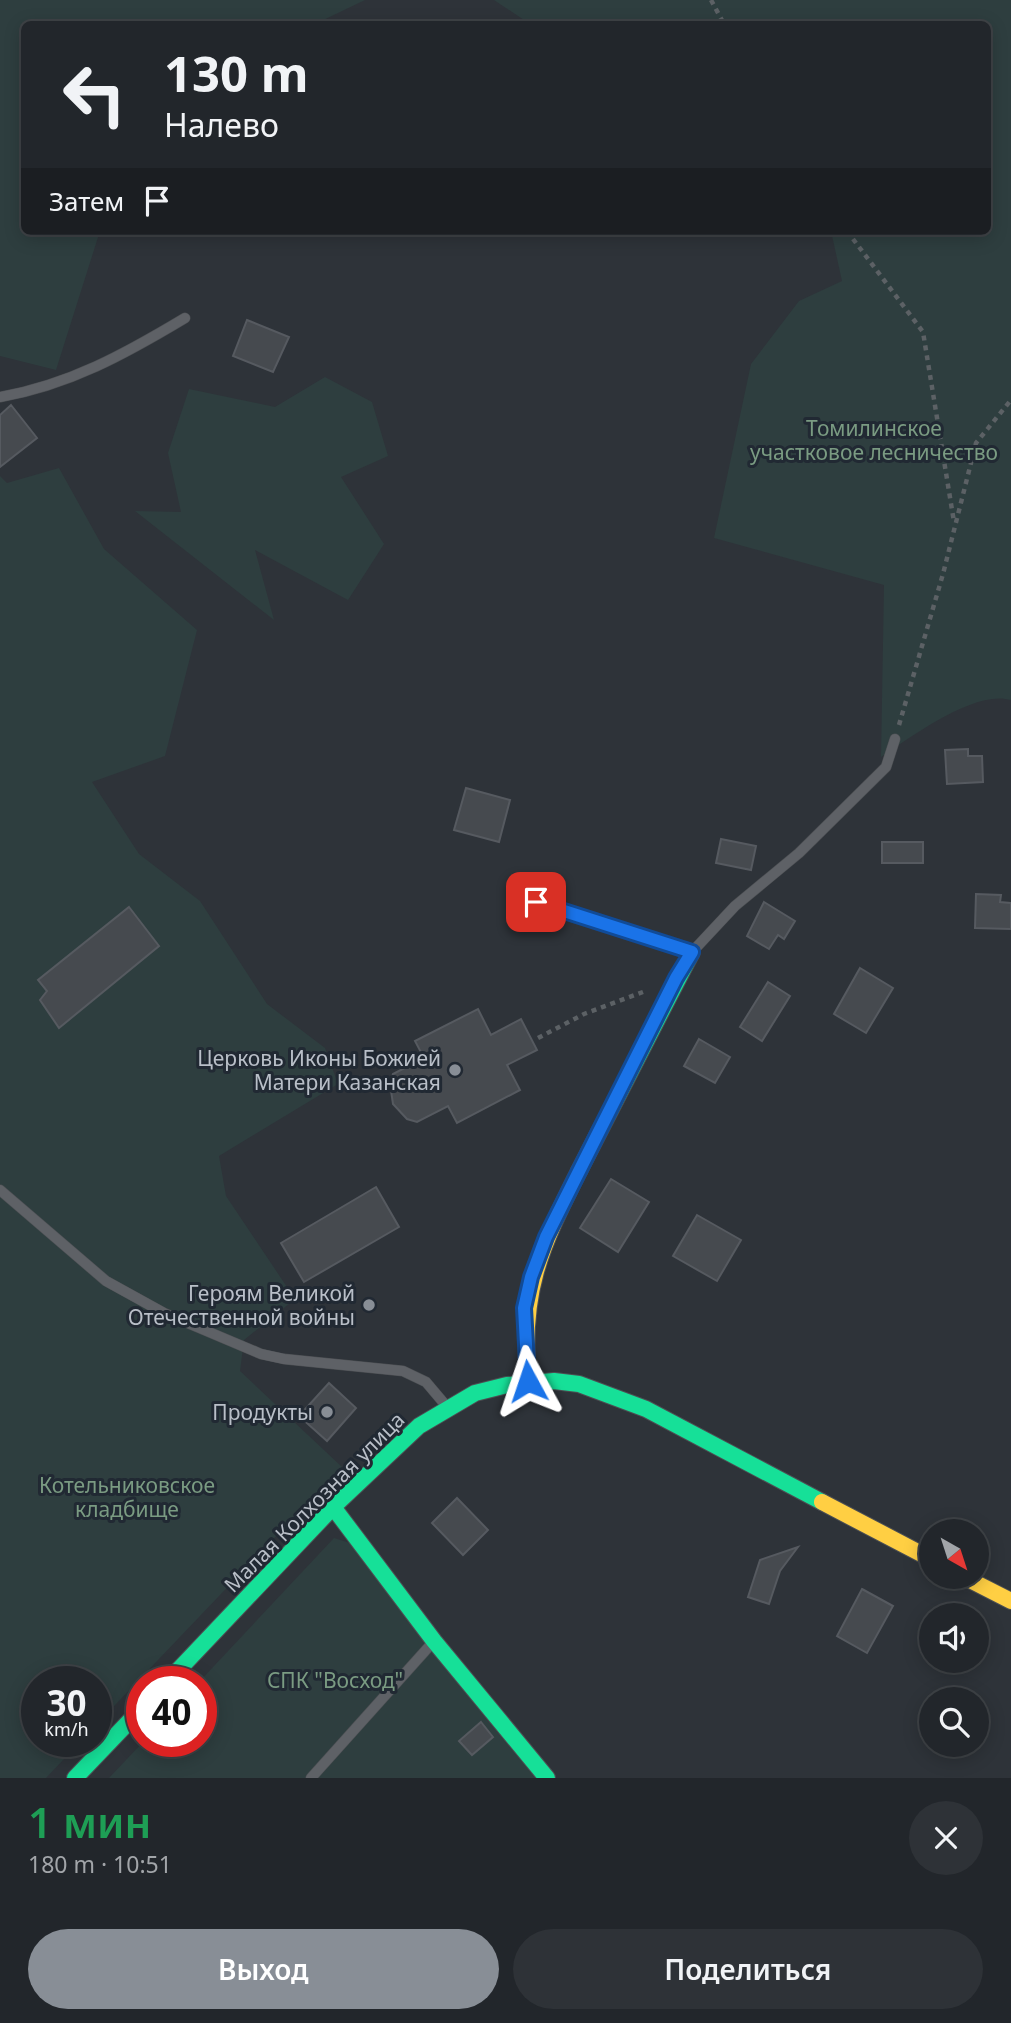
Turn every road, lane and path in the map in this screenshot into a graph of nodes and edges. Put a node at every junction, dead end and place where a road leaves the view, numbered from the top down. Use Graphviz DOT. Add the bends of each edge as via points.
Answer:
graph roads {
  1 [pos="711,0"];
  2 [pos="722,21"];
  3 [pos="850,235"];
  4 [pos="185,318"];
  5 [pos="0,397"];
  6 [pos="1011,400"];
  7 [pos="955,526"];
  8 [pos="895,739"];
  9 [pos="536,902"];
  10 [pos="692,952"];
  11 [pos="676,978"];
  12 [pos="538,1038"];
  13 [pos="0,1190"];
  14 [pos="528,1381"];
  15 [pos="448,1408"];
  16 [pos="332,1507"];
  17 [pos="919,1553"];
  18 [pos="988,1589"];
  19 [pos="1011,1601"];
  20 [pos="434,1641"];
  21 [pos="182,1666"];
  22 [pos="126,1725"];
  23 [pos="75,1778"];
  24 [pos="311,1778"];
  25 [pos="547,1778"];
  1 -- 2 [label="path"];
  3 -- 7 [label="path" via="923,332"];
  4 -- 5 [label="lane" via="125,354 42,390"];
  6 -- 7 [label="path" via="976,443"];
  7 -- 8 [label="path"];
  8 -- 10 [label="lane" via="886,767 799,853 735,906"];
  9 -- 10 [label="lane"];
  10 -- 11 [label="street"];
  11 -- 12 [label="path" via="584,1014"];
  11 -- 14 [label="street" via="546,1237 531,1277 524,1308"];
  13 -- 15 [label="lane" via="106,1281 164,1313 261,1354 403,1371 426,1382"];
  14 -- 15 [label="street, Малая Колхозная улица" via="475,1393"];
  14 -- 17 [label="street, Малая Колхозная улица" via="579,1384 646,1409"];
  15 -- 16 [label="street, Малая Колхозная улица" via="419,1426"];
  16 -- 20 [label="street"];
  16 -- 21 [label="street, Малая Колхозная улица"];
  18 -- 19 [label="street"];
  20 -- 24 [label="lane"];
  20 -- 25 [label="street"];
  22 -- 23 [label="street"];
}
